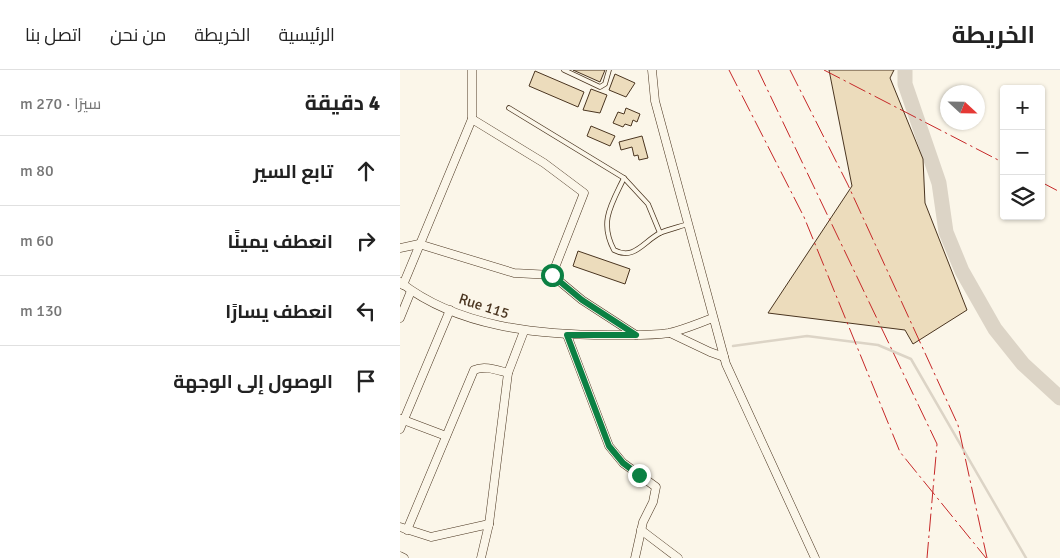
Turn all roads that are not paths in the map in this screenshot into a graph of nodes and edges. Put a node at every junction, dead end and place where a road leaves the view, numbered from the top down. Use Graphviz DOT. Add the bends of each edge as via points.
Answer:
graph roads {
  1 [pos="472,70"];
  2 [pos="564,70"];
  3 [pos="610,70"];
  4 [pos="652,70"];
  5 [pos="509,108"];
  6 [pos="472,119"];
  7 [pos="624,178"];
  8 [pos="687,223"];
  9 [pos="659,232"];
  10 [pos="419,244"];
  11 [pos="400,248"];
  12 [pos="552,275"];
  13 [pos="402,284"];
  14 [pos="411,291"];
  15 [pos="450,310"];
  16 [pos="400,318"];
  17 [pos="712,318"];
  18 [pos="524,332"];
  19 [pos="670,333"];
  20 [pos="567,335"];
  21 [pos="636,335"];
  22 [pos="724,357"];
  23 [pos="508,373"];
  24 [pos="402,420"];
  25 [pos="400,429"];
  26 [pos="446,436"];
  27 [pos="489,524"];
  28 [pos="404,528"];
  29 [pos="641,530"];
  30 [pos="400,556"];
  31 [pos="676,557"];
  32 [pos="404,558"];
  33 [pos="481,558"];
  34 [pos="635,558"];
  35 [pos="815,558"];
  1 -- 6 [label="street"];
  2 -- 3 [label="lane" via="600,87 605,84"];
  4 -- 8 [label="street" via="655,101"];
  5 -- 7 [label="lane"];
  6 -- 10 [label="street"];
  6 -- 12 [label="street" via="544,163 584,193"];
  7 -- 9 [label="lane" via="648,204"];
  7 -- 9 [label="lane" via="606,222 614,250 627,254 635,251"];
  8 -- 9 [label="lane"];
  8 -- 17 [label="street"];
  10 -- 11 [label="street"];
  10 -- 12 [label="street" via="514,273"];
  10 -- 13 [label="street"];
  12 -- 21 [label="street" via="582,300"];
  13 -- 14 [label="street, Rue 115"];
  14 -- 15 [label="street, Rue 115"];
  14 -- 16 [label="street"];
  15 -- 18 [label="street, Rue 115"];
  15 -- 24 [label="street"];
  17 -- 19 [label="street"];
  17 -- 22 [label="street"];
  18 -- 20 [label="street, Rue 115"];
  18 -- 23 [label="street"];
  19 -- 21 [label="street, Rue 115"];
  19 -- 22 [label="street"];
  20 -- 21 [label="street, Rue 115"];
  20 -- 29 [label="street" via="609,446 623,463 656,487 656,495"];
  22 -- 35 [label="street"];
  23 -- 26 [label="street" via="488,368 474,370"];
  23 -- 27 [label="street"];
  24 -- 25 [label="street"];
  24 -- 26 [label="street"];
  26 -- 28 [label="street"];
  27 -- 28 [label="street" via="431,537"];
  27 -- 33 [label="street"];
  29 -- 31 [label="street"];
  29 -- 34 [label="street"];
  30 -- 32 [label="street"];
}
